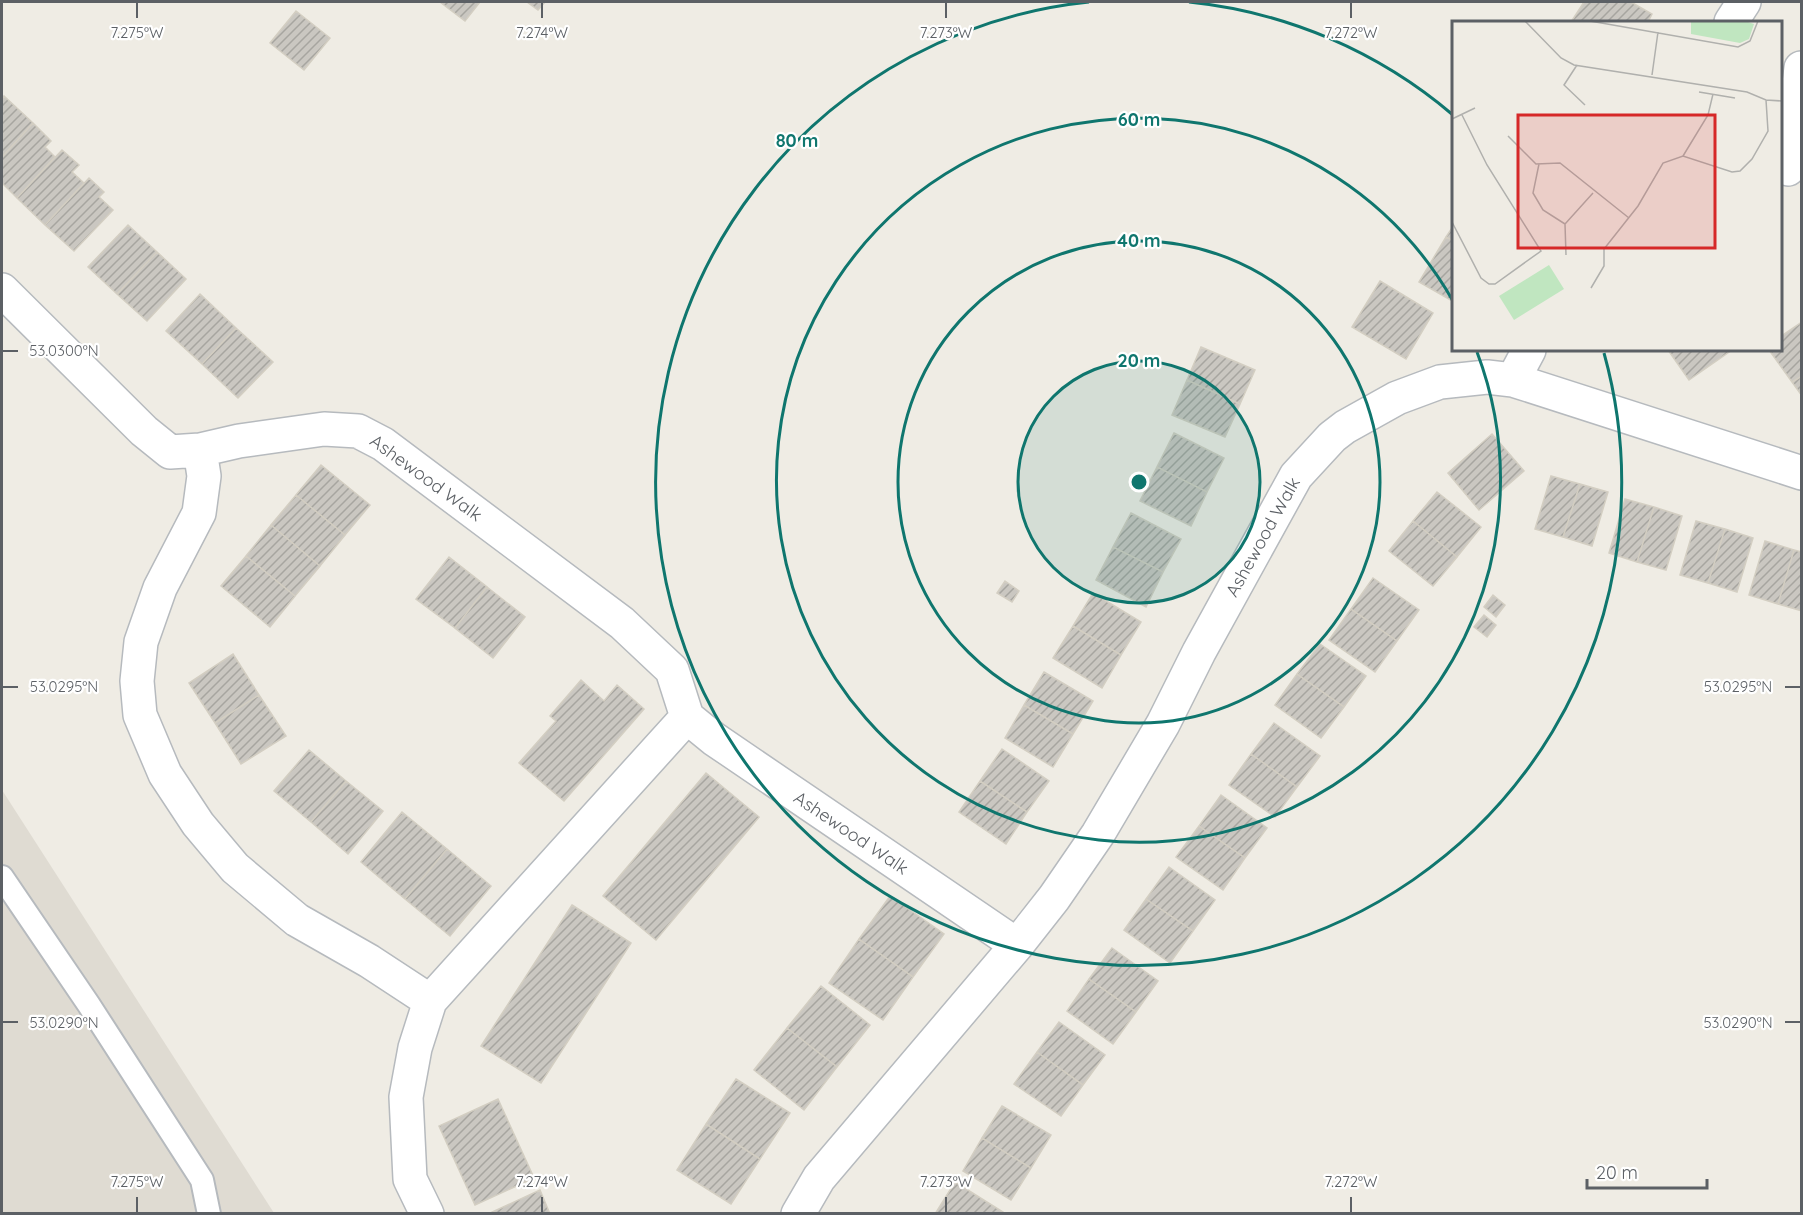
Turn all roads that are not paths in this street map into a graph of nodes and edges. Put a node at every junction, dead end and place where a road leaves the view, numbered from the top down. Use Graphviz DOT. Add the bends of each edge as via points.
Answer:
graph roads {
  1 [pos="1744,2"];
  2 [pos="1732,21"];
  3 [pos="1802,68"];
  4 [pos="1788,121"];
  5 [pos="1788,169"];
  6 [pos="2,290"];
  7 [pos="1528,351"];
  8 [pos="1513,380"];
  9 [pos="200,450"];
  10 [pos="1802,473"];
  11 [pos="687,717"];
  12 [pos="2,877"];
  13 [pos="1017,945"];
  14 [pos="430,1001"];
  15 [pos="209,1214"];
  16 [pos="427,1214"];
  17 [pos="798,1214"];
  1 -- 2 [label="street"];
  3 -- 4 [label="street"];
  4 -- 5 [label="street"];
  6 -- 9 [label="street, Ashewood Walk" via="170,452"];
  7 -- 8 [label="street"];
  8 -- 10 [label="street, Ashewood Walk"];
  8 -- 13 [label="street, Ashewood Walk" via="1487,377 1440,382 1397,398 1332,437 1296,476 1163,724 1104,824"];
  9 -- 11 [label="street, Ashewood Walk" via="324,429 358,431 383,444 622,623 672,670"];
  9 -- 14 [label="street" via="204,476 199,513 160,588 141,642 137,681 140,715 165,774 198,824 235,868 297,920"];
  11 -- 13 [label="street, Ashewood Walk"];
  11 -- 14 [label="street"];
  12 -- 15 [label="lane" via="202,1180"];
  13 -- 17 [label="street, Ashewood Walk" via="819,1178"];
  14 -- 16 [label="street" via="415,1048 406,1098 410,1179"];
}
